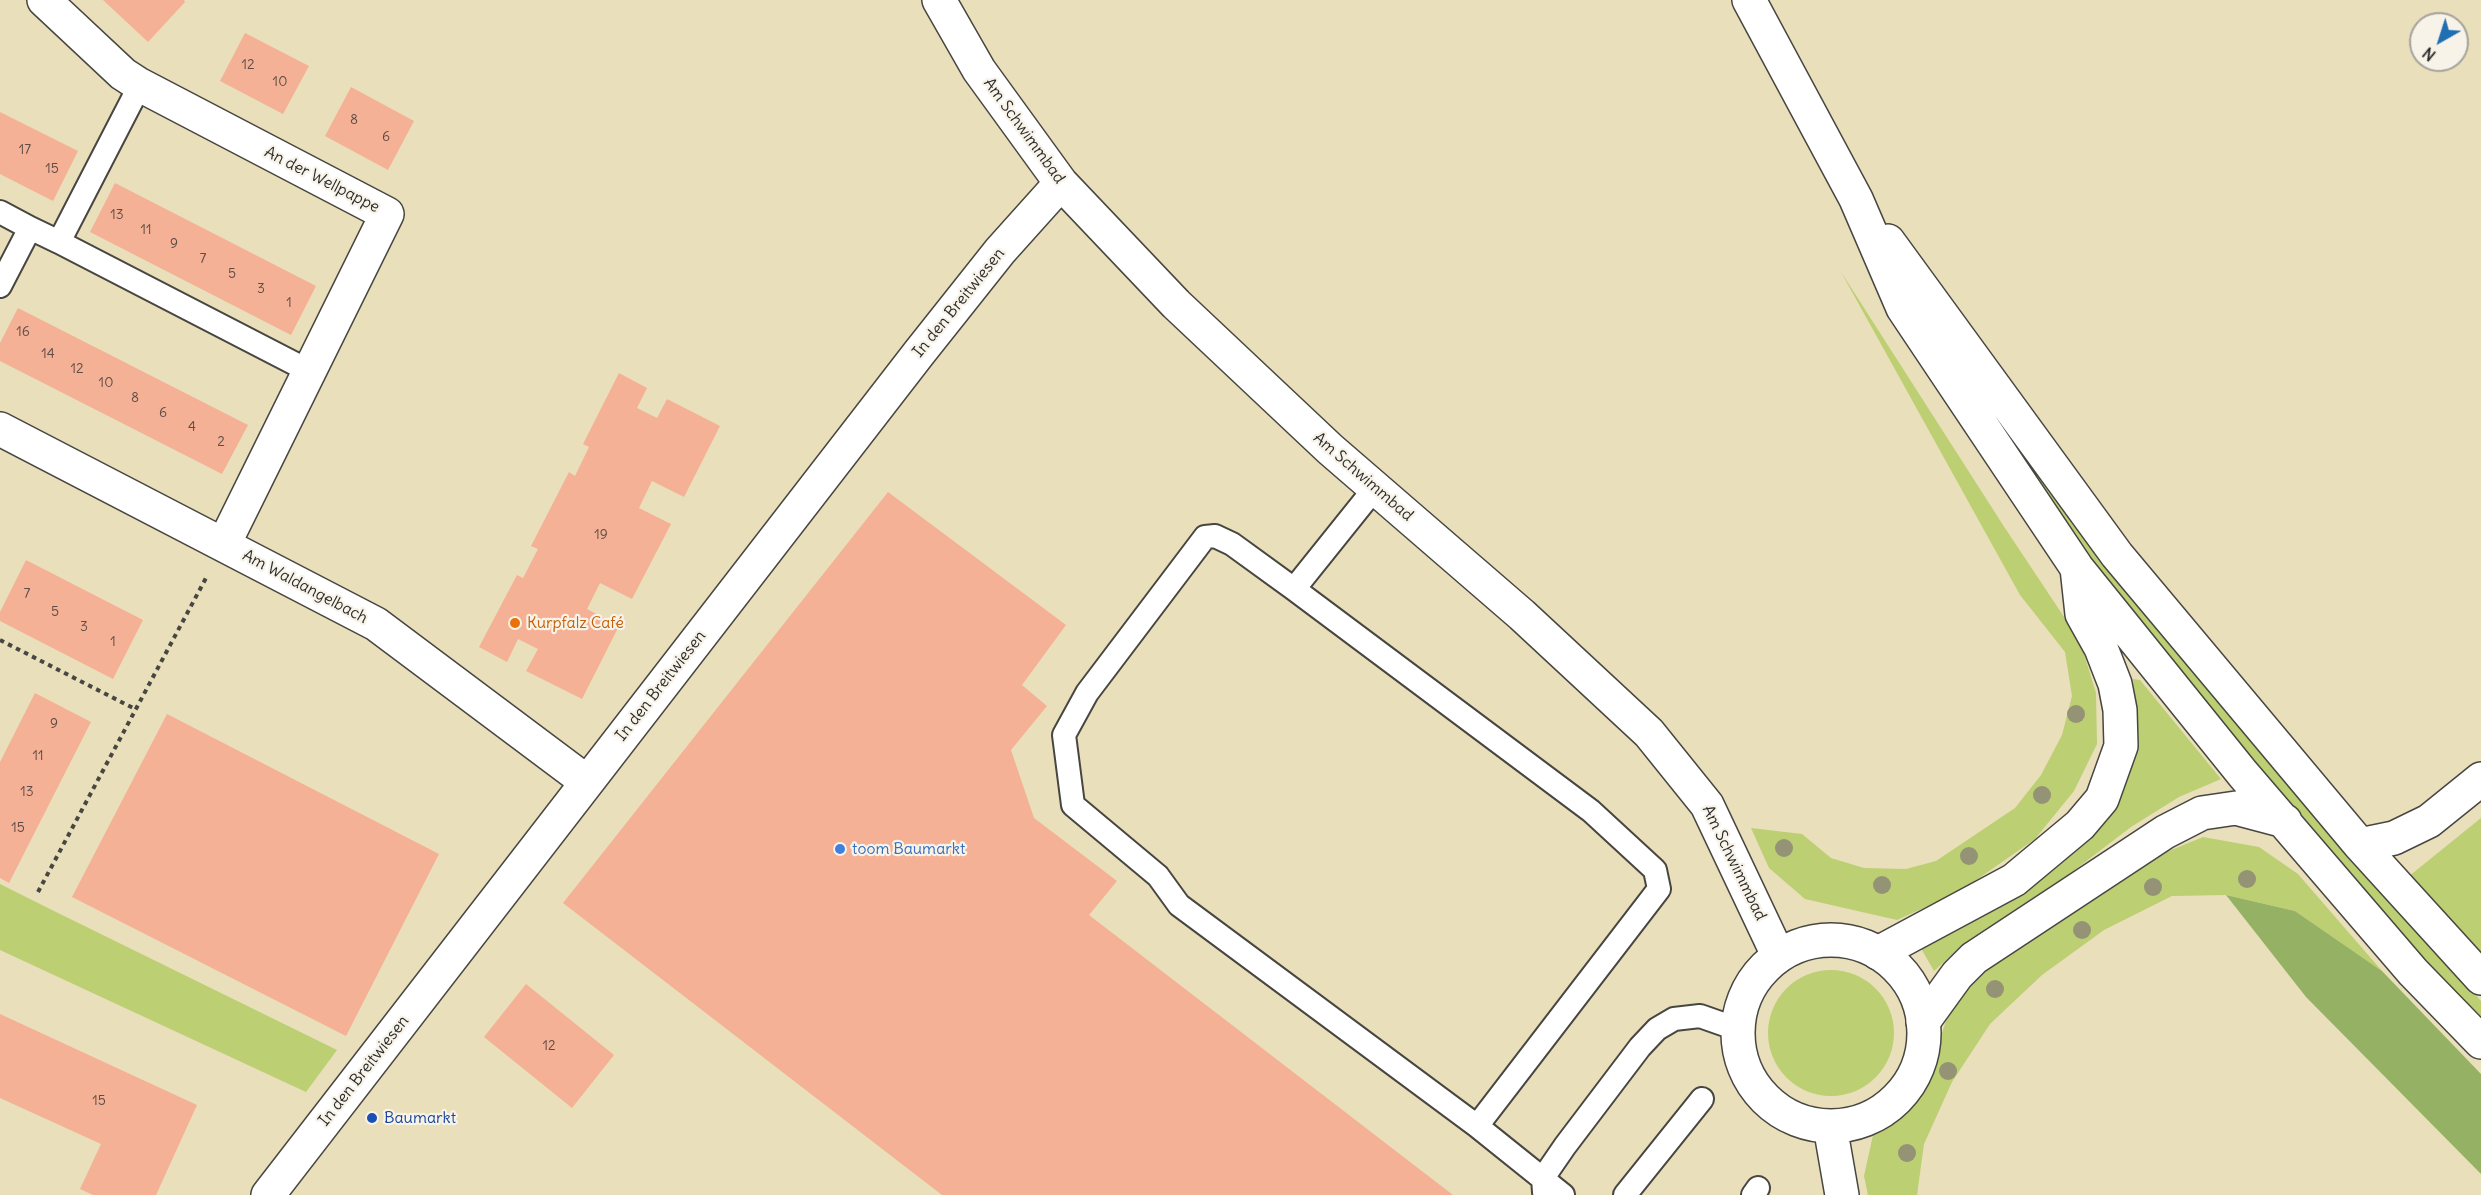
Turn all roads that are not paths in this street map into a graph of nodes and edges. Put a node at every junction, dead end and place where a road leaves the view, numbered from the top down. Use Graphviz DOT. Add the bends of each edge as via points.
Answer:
graph roads {
  1 [pos="44,0"];
  2 [pos="939,0"];
  3 [pos="1749,0"];
  4 [pos="140,85"];
  5 [pos="1061,183"];
  6 [pos="1856,199"];
  7 [pos="0,212"];
  8 [pos="30,228"];
  9 [pos="59,242"];
  10 [pos="0,286"];
  11 [pos="309,371"];
  12 [pos="0,429"];
  13 [pos="1375,488"];
  14 [pos="224,544"];
  15 [pos="2077,568"];
  16 [pos="1294,589"];
  17 [pos="2481,779"];
  18 [pos="587,783"];
  19 [pos="2285,821"];
  20 [pos="2360,845"];
  21 [pos="1878,953"];
  22 [pos="1778,955"];
  23 [pos="2481,978"];
  24 [pos="1923,1022"];
  25 [pos="1737,1029"];
  26 [pos="2481,1042"];
  27 [pos="1702,1099"];
  28 [pos="1477,1126"];
  29 [pos="1830,1126"];
  30 [pos="1543,1187"];
  31 [pos="268,1195"];
  32 [pos="1563,1195"];
  33 [pos="1625,1195"];
  34 [pos="1842,1195"];
  1 -- 4 [label="street, An der Wellpappe" via="123,74"];
  2 -- 5 [label="street, Am Schwimmbad" via="978,70"];
  3 -- 6 [label="street"];
  4 -- 9 [label="lane"];
  4 -- 11 [label="street, An der Wellpappe" via="387,214"];
  5 -- 13 [label="street, Am Schwimmbad" via="1176,304"];
  5 -- 18 [label="street, In den Breitwiesen" via="1000,251 919,353"];
  6 -- 15 [label="street" via="1903,308"];
  6 -- 20 [label="street" via="2117,555"];
  7 -- 8 [label="lane"];
  8 -- 9 [label="lane"];
  8 -- 10 [label="lane"];
  9 -- 11 [label="lane"];
  11 -- 14 [label="street, An der Wellpappe"];
  12 -- 14 [label="street, Am Waldangelbach"];
  13 -- 16 [label="lane"];
  13 -- 22 [label="street, Am Schwimmbad" via="1522,615 1649,733 1707,805"];
  14 -- 18 [label="street, Am Waldangelbach" via="376,624"];
  15 -- 19 [label="street"];
  15 -- 21 [label="street" via="2082,614 2101,648 2120,710 2121,746 2102,799 2080,825 2014,880"];
  16 -- 28 [label="lane" via="1592,811 1654,870 1659,889"];
  16 -- 28 [label="lane" via="1232,544 1215,536 1205,537 1087,693 1064,735 1073,805 1158,876 1179,905"];
  17 -- 20 [label="street" via="2429,821 2394,838"];
  18 -- 31 [label="street, In den Breitwiesen"];
  19 -- 24 [label="street" via="2236,808 2202,813 2165,832 1974,958"];
  19 -- 26 [label="street" via="2413,972"];
  20 -- 23 [label="street"];
  21 -- 22 [label="street" via="1853,943 1828,940 1802,944"];
  21 -- 24 [label="street" via="1908,982"];
  22 -- 25 [label="street" via="1749,987"];
  24 -- 29 [label="street" via="1918,1066 1892,1104 1852,1124"];
  25 -- 29 [label="street" via="1748,1077 1763,1097 1782,1113 1806,1123"];
  25 -- 30 [label="lane" via="1700,1016 1674,1019 1657,1029 1640,1047"];
  27 -- 33 [label="lane"];
  28 -- 30 [label="lane"];
  29 -- 34 [label="street"];
  30 -- 32 [label="lane"];
}
